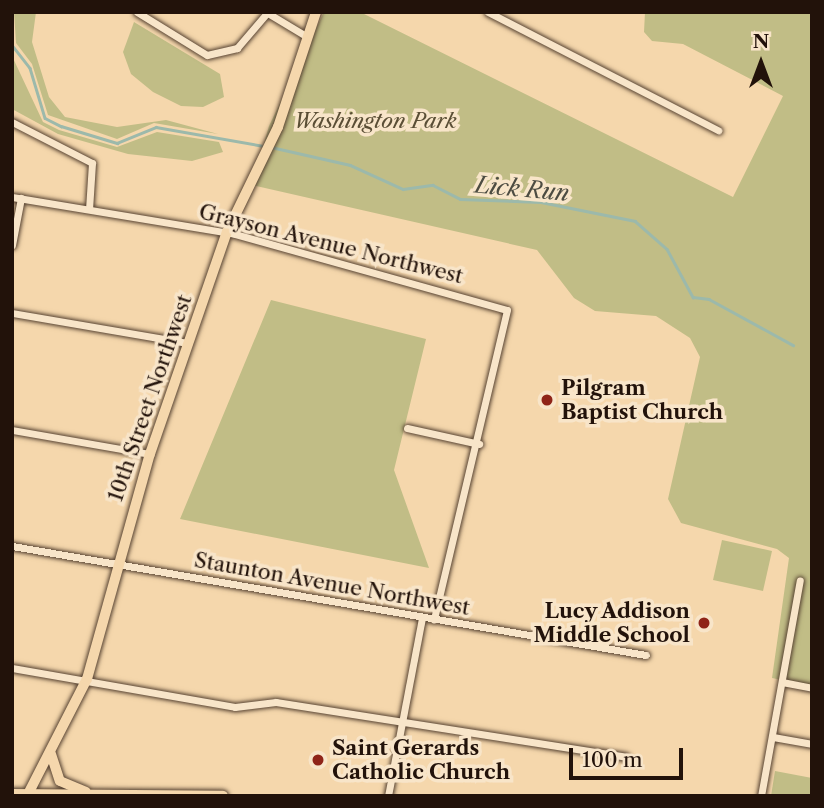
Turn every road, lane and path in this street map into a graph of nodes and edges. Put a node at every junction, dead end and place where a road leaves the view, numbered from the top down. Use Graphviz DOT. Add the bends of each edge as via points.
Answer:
graph roads {
  1 [pos="137,12"];
  2 [pos="316,12"];
  3 [pos="488,12"];
  4 [pos="267,13"];
  5 [pos="306,36"];
  6 [pos="12,122"];
  7 [pos="718,130"];
  8 [pos="16,197"];
  9 [pos="89,209"];
  10 [pos="227,232"];
  11 [pos="12,245"];
  12 [pos="12,313"];
  13 [pos="188,344"];
  14 [pos="407,428"];
  15 [pos="12,430"];
  16 [pos="479,444"];
  17 [pos="150,454"];
  18 [pos="12,546"];
  19 [pos="120,564"];
  20 [pos="800,580"];
  21 [pos="422,617"];
  22 [pos="434,619"];
  23 [pos="646,655"];
  24 [pos="12,668"];
  25 [pos="87,679"];
  26 [pos="782,682"];
  27 [pos="812,688"];
  28 [pos="402,719"];
  29 [pos="773,737"];
  30 [pos="812,744"];
  31 [pos="51,752"];
  32 [pos="626,757"];
  33 [pos="12,794"];
  34 [pos="27,795"];
  35 [pos="93,795"];
  36 [pos="223,796"];
  37 [pos="388,796"];
  38 [pos="761,796"];
  1 -- 4 [label="street" via="207,55 237,48"];
  2 -- 5 [label="main road, 10th Street Northwest"];
  3 -- 7 [label="street"];
  4 -- 5 [label="street"];
  5 -- 10 [label="main road, 10th Street Northwest" via="249,191"];
  6 -- 9 [label="street" via="92,163"];
  8 -- 9 [label="street, Grayson Avenue Northwest"];
  8 -- 11 [label="street"];
  9 -- 10 [label="street, Grayson Avenue Northwest"];
  10 -- 13 [label="main road, 10th Street Northwest"];
  10 -- 16 [label="street, Grayson Avenue Northwest" via="503,307 509,317"];
  12 -- 13 [label="street"];
  13 -- 17 [label="main road, 10th Street Northwest"];
  14 -- 16 [label="street"];
  15 -- 17 [label="street"];
  16 -- 22 [label="street, Grayson Avenue Northwest"];
  17 -- 19 [label="main road, 10th Street Northwest"];
  18 -- 19 [label="street, Staunton Avenue Northwest"];
  19 -- 21 [label="street, Staunton Avenue Northwest"];
  19 -- 25 [label="main road, 10th Street Northwest"];
  20 -- 26 [label="street"];
  21 -- 22 [label="street, Staunton Avenue Northwest"];
  21 -- 28 [label="street"];
  22 -- 23 [label="street, Staunton Avenue Northwest"];
  24 -- 25 [label="street"];
  25 -- 28 [label="street" via="235,707 276,702"];
  25 -- 31 [label="main road, 10th Street Northwest"];
  26 -- 27 [label="street"];
  26 -- 29 [label="street"];
  28 -- 32 [label="street"];
  28 -- 37 [label="street"];
  29 -- 30 [label="street"];
  29 -- 38 [label="street"];
  31 -- 34 [label="main road, 10th Street Northwest"];
  31 -- 35 [label="main road" via="60,780"];
  33 -- 34 [label="main road"];
  34 -- 35 [label="main road"];
  35 -- 36 [label="main road"];
}
